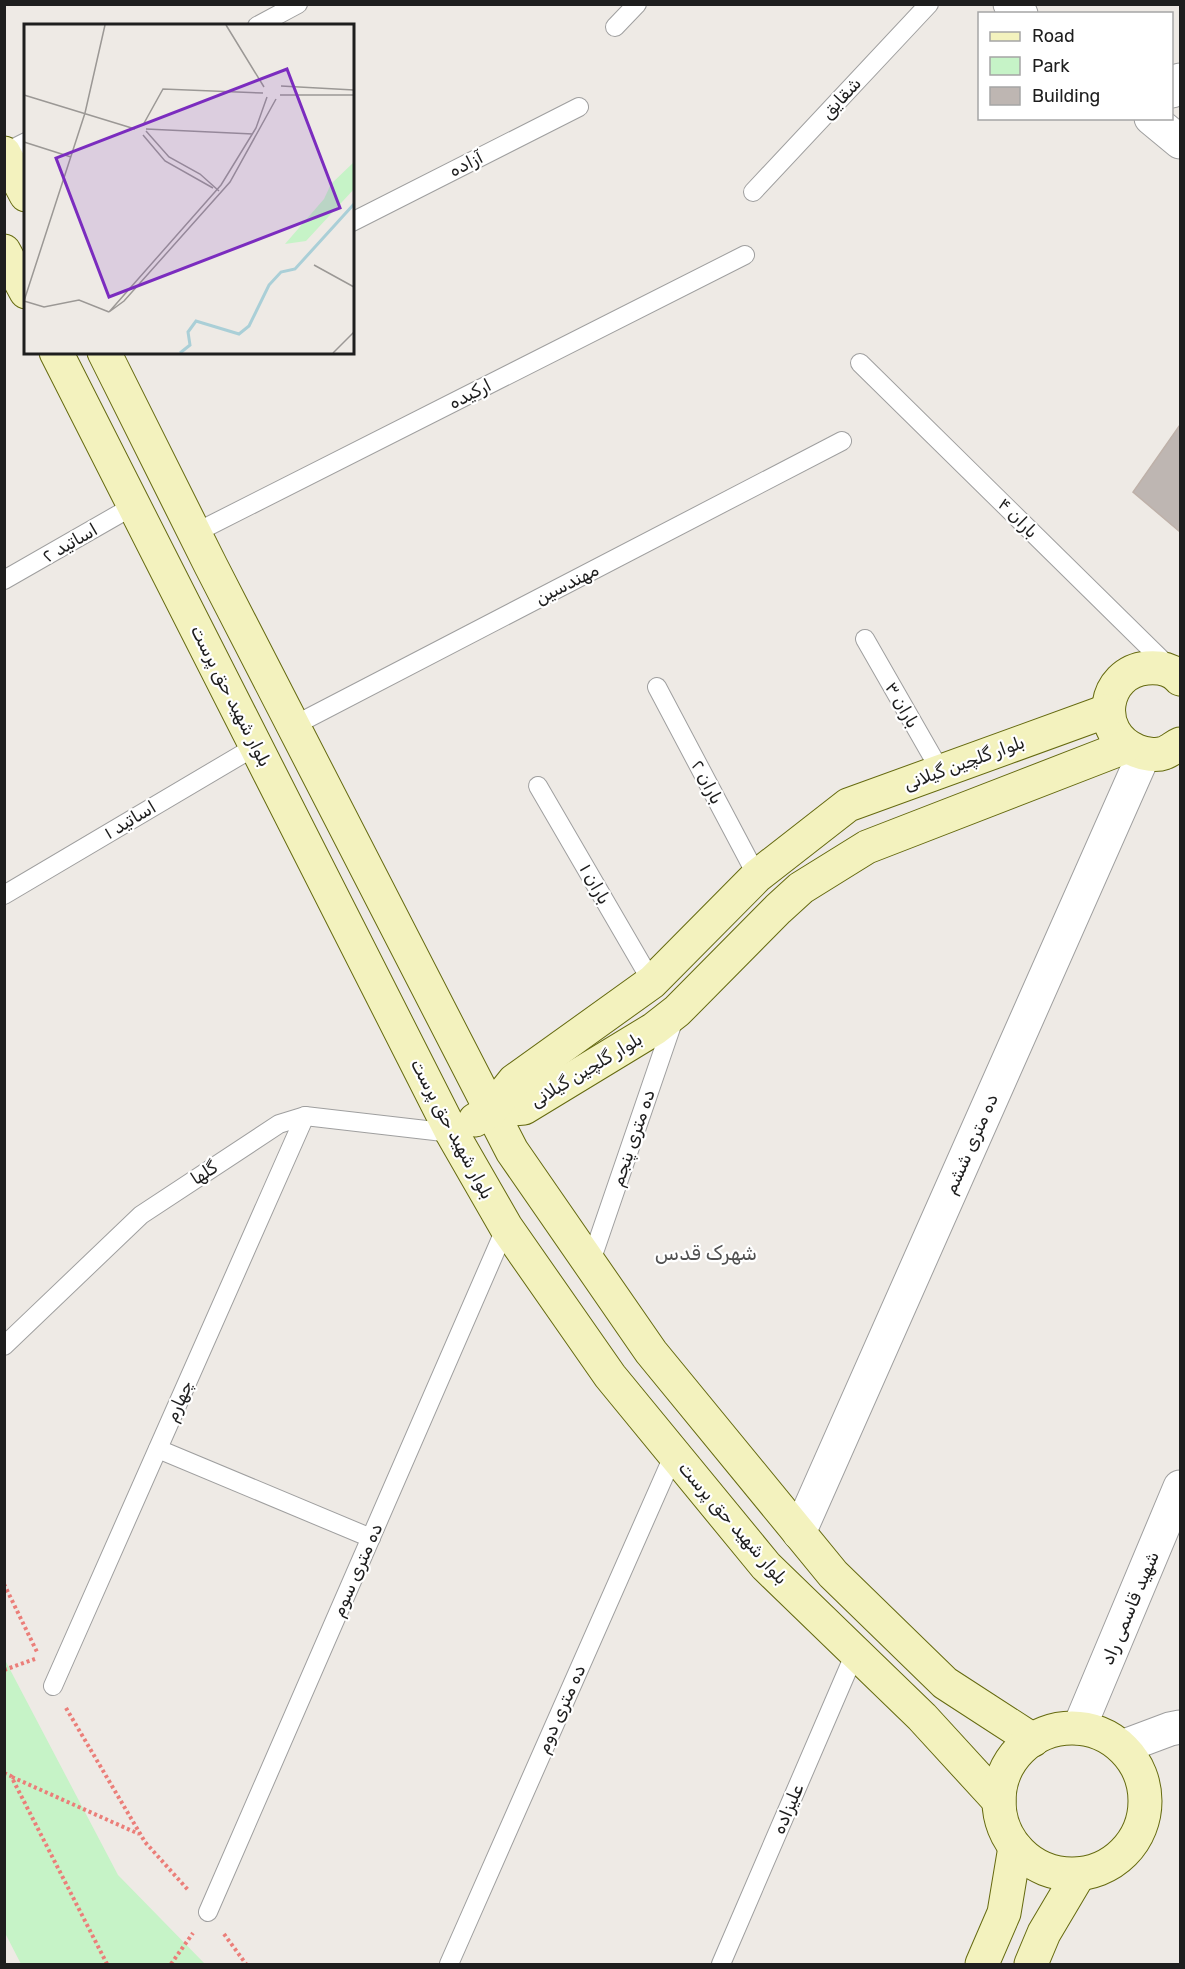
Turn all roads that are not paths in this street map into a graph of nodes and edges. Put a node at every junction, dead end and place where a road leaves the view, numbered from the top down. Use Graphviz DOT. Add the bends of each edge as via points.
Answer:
graph roads {
  1 [pos="298,4"];
  2 [pos="638,4"];
  3 [pos="929,4"];
  4 [pos="261,24"];
  5 [pos="615,27"];
  6 [pos="579,107"];
  7 [pos="1153,120"];
  8 [pos="1180,142"];
  9 [pos="24,143"];
  10 [pos="4,153"];
  11 [pos="24,191"];
  12 [pos="753,192"];
  13 [pos="354,221"];
  14 [pos="4,251"];
  15 [pos="745,255"];
  16 [pos="24,288"];
  17 [pos="57,354"];
  18 [pos="105,354"];
  19 [pos="860,363"];
  20 [pos="842,441"];
  21 [pos="172,486"];
  22 [pos="135,505"];
  23 [pos="195,533"];
  24 [pos="4,580"];
  25 [pos="865,639"];
  26 [pos="1179,673"];
  27 [pos="657,687"];
  28 [pos="1107,711"];
  29 [pos="293,726"];
  30 [pos="1180,744"];
  31 [pos="256,746"];
  32 [pos="1134,750"];
  33 [pos="940,770"];
  34 [pos="538,786"];
  35 [pos="757,876"];
  36 [pos="4,895"];
  37 [pos="778,909"];
  38 [pos="652,981"];
  39 [pos="677,1011"];
  40 [pos="490,1111"];
  41 [pos="305,1116"];
  42 [pos="452,1133"];
  43 [pos="506,1227"];
  44 [pos="590,1264"];
  45 [pos="4,1346"];
  46 [pos="710,1424"];
  47 [pos="158,1449"];
  48 [pos="674,1454"];
  49 [pos="1180,1487"];
  50 [pos="799,1533"];
  51 [pos="371,1538"];
  52 [pos="855,1653"];
  53 [pos="53,1686"];
  54 [pos="1180,1727"];
  55 [pos="1079,1728"];
  56 [pos="1033,1740"];
  57 [pos="1122,1748"];
  58 [pos="999,1801"];
  59 [pos="1015,1847"];
  60 [pos="1079,1874"];
  61 [pos="208,1912"];
  62 [pos="449,1965"];
  63 [pos="721,1965"];
  64 [pos="982,1965"];
  65 [pos="1031,1965"];
  1 -- 4 [label="lane"];
  2 -- 5 [label="lane"];
  3 -- 12 [label="lane, شقایق"];
  6 -- 13 [label="lane, آزاده"];
  7 -- 8 [label="street"];
  9 -- 10 [label="lane"];
  10 -- 11 [label="street"];
  14 -- 16 [label="street"];
  15 -- 23 [label="lane, ارکیده"];
  17 -- 22 [label="street, بلوار شهید حق پرست"];
  18 -- 21 [label="street"];
  19 -- 26 [label="lane, باران ۴"];
  20 -- 29 [label="lane, مهندسین"];
  21 -- 22 [label="street"];
  21 -- 23 [label="street"];
  22 -- 24 [label="lane, اساتید ۲"];
  22 -- 31 [label="street, بلوار شهید حق پرست"];
  23 -- 29 [label="street"];
  25 -- 33 [label="lane, باران ۳"];
  26 -- 28 [label="street" via="1156,667 1137,669 1115,685"];
  27 -- 35 [label="lane, باران ۲"];
  28 -- 32 [label="street" via="1112,731"];
  28 -- 33 [label="street, بلوار گلچین گیلانی"];
  29 -- 31 [label="street"];
  29 -- 40 [label="street"];
  30 -- 32 [label="street, بلوار گلچین گیلانی" via="1163,753"];
  31 -- 36 [label="lane, اساتید ۱"];
  31 -- 42 [label="street, بلوار شهید حق پرست"];
  32 -- 37 [label="street, بلوار گلچین گیلانی" via="867,846 801,888"];
  32 -- 50 [label="street, ده متری ششم"];
  33 -- 35 [label="street, بلوار گلچین گیلانی" via="848,805"];
  34 -- 38 [label="lane, باران ۱"];
  35 -- 37 [label="street"];
  35 -- 38 [label="street, بلوار گلچین گیلانی"];
  37 -- 39 [label="street, بلوار گلچین گیلانی"];
  38 -- 39 [label="street"];
  38 -- 40 [label="street, بلوار گلچین گیلانی" via="514,1081"];
  39 -- 40 [label="street, بلوار گلچین گیلانی" via="524,1108"];
  39 -- 44 [label="lane, ده متری پنجم"];
  40 -- 42 [label="street"];
  40 -- 44 [label="street" via="512,1151"];
  41 -- 42 [label="lane, گلها"];
  41 -- 45 [label="lane, گلها" via="279,1124 141,1215"];
  41 -- 47 [label="lane, چهارم"];
  42 -- 43 [label="street, بلوار شهید حق پرست"];
  43 -- 48 [label="street, بلوار شهید حق پرست" via="610,1377"];
  43 -- 51 [label="lane, ده متری سوم"];
  44 -- 46 [label="street" via="651,1352"];
  46 -- 48 [label="street"];
  46 -- 50 [label="street"];
  47 -- 51 [label="lane"];
  47 -- 53 [label="lane, چهارم"];
  48 -- 52 [label="street, بلوار شهید حق پرست" via="766,1566"];
  48 -- 62 [label="lane, ده متری دوم"];
  49 -- 55 [label="street, شهید قاسمی راد"];
  50 -- 56 [label="street" via="833,1574 945,1683"];
  51 -- 61 [label="lane, ده متری سوم"];
  52 -- 58 [label="street, بلوار شهید حق پرست" via="922,1717"];
  52 -- 63 [label="lane, علیزاده"];
  54 -- 57 [label="street"];
  55 -- 56 [label="street" via="1055,1730"];
  55 -- 57 [label="street" via="1102,1734"];
  56 -- 58 [label="street" via="1015,1756 1003,1778"];
  57 -- 60 [label="street" via="1140,1774 1145,1789 1145,1813 1137,1836 1122,1855 1102,1868"];
  58 -- 59 [label="street" via="1003,1825"];
  59 -- 60 [label="street" via="1032,1863 1055,1873"];
  59 -- 64 [label="street" via="1004,1913"];
  60 -- 65 [label="street"];
}
